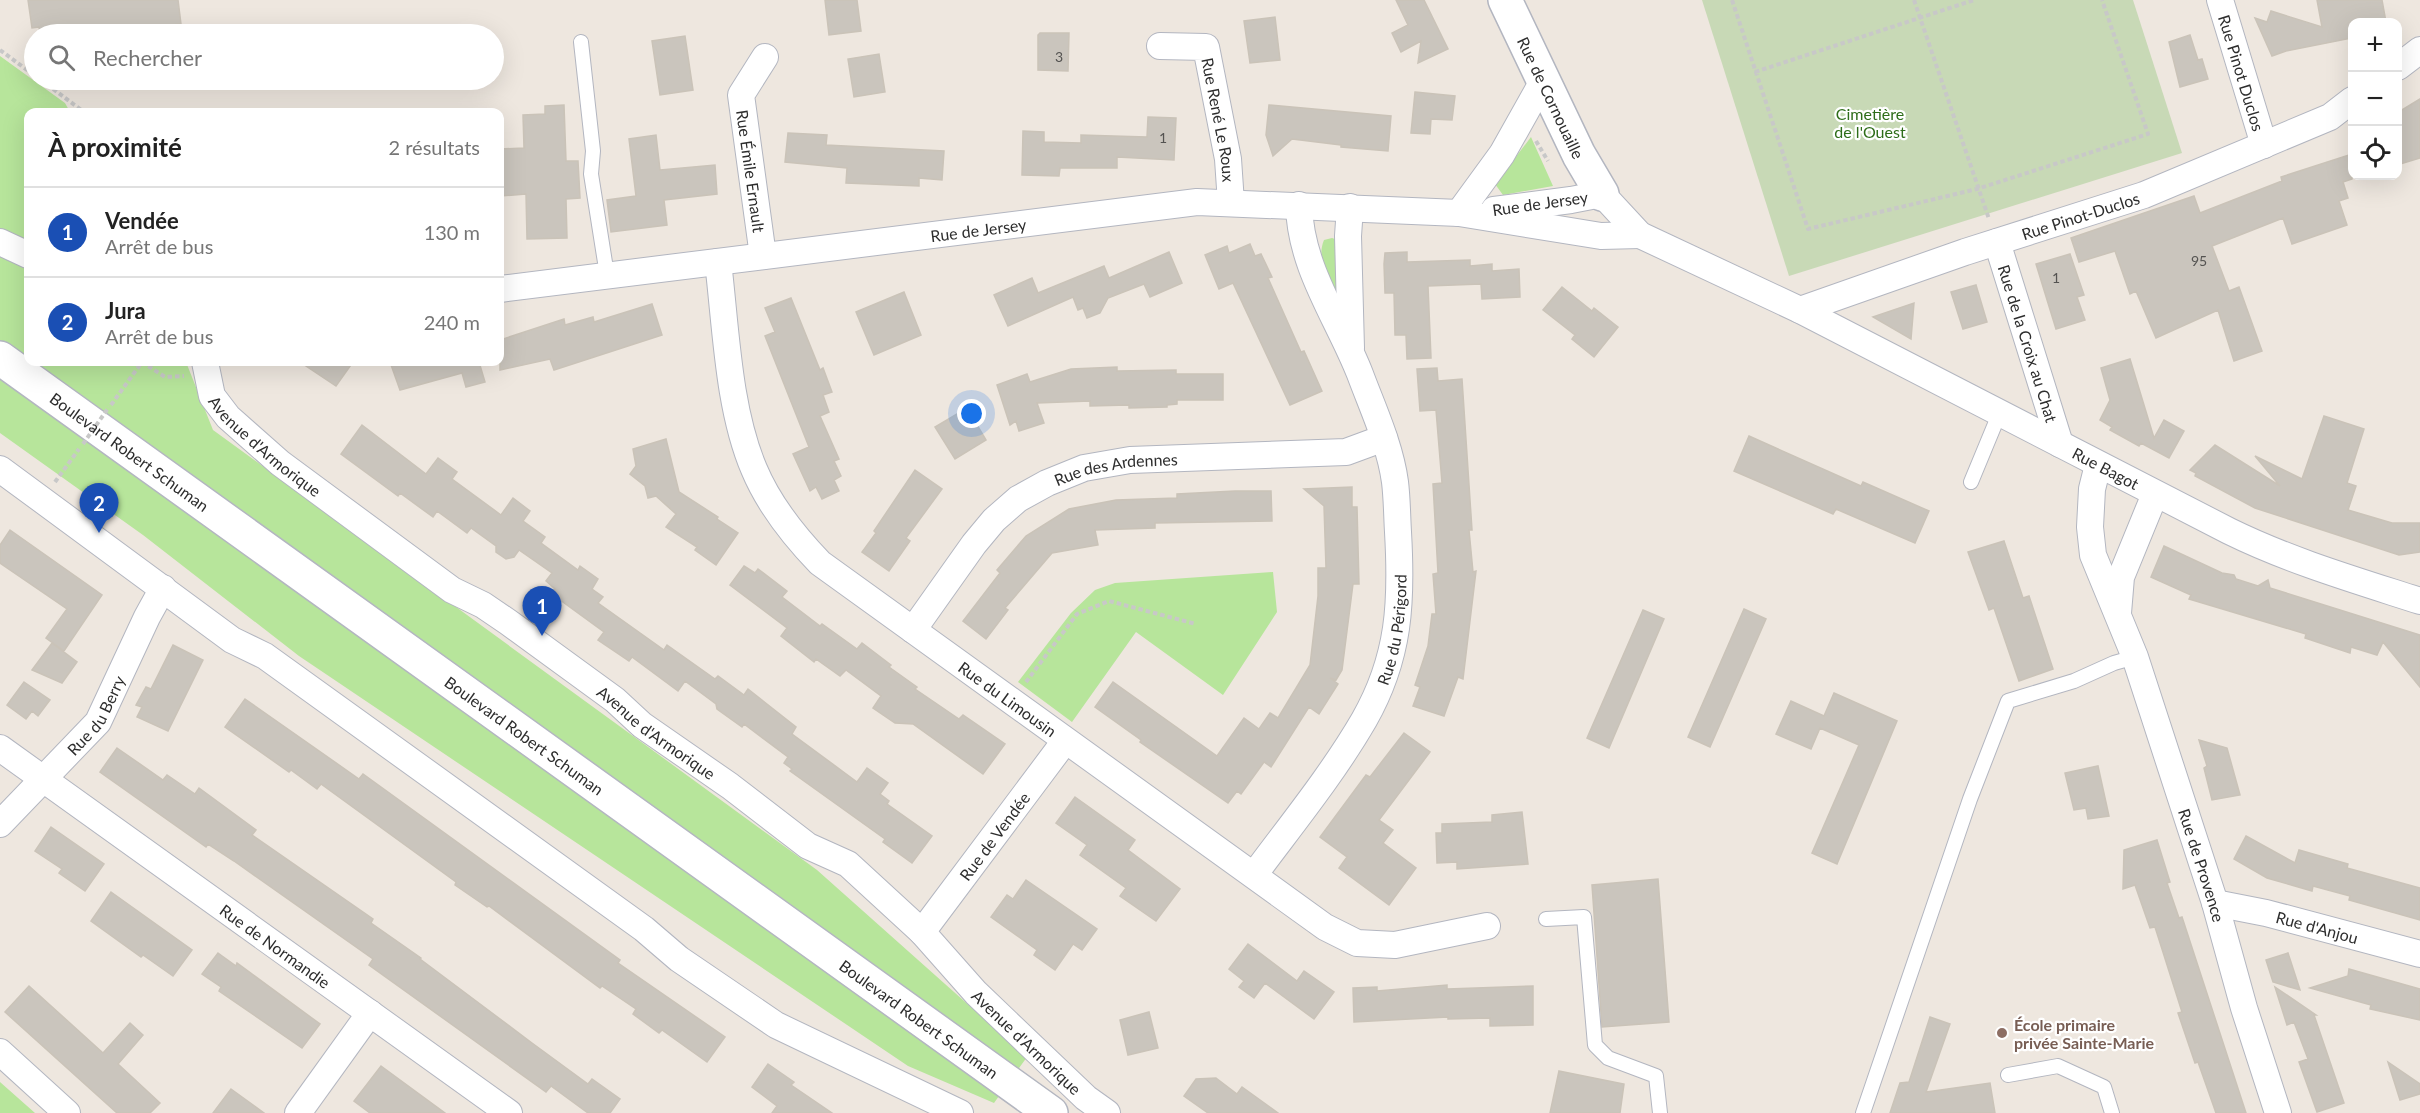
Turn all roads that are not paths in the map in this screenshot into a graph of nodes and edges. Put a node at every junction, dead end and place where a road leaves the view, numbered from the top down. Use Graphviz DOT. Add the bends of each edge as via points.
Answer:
graph roads {
  1 [pos="1504,0"];
  2 [pos="2220,0"];
  3 [pos="581,42"];
  4 [pos="1160,46"];
  5 [pos="2420,50"];
  6 [pos="765,57"];
  7 [pos="2402,63"];
  8 [pos="1543,81"];
  9 [pos="2348,103"];
  10 [pos="2264,146"];
  11 [pos="1602,194"];
  12 [pos="1231,202"];
  13 [pos="1299,205"];
  14 [pos="1350,207"];
  15 [pos="1459,213"];
  16 [pos="1640,235"];
  17 [pos="0,242"];
  18 [pos="1997,242"];
  19 [pos="24,253"];
  20 [pos="763,256"];
  21 [pos="718,262"];
  22 [pos="607,275"];
  23 [pos="504,288"];
  24 [pos="1800,310"];
  25 [pos="1351,351"];
  26 [pos="0,358"];
  27 [pos="197,368"];
  28 [pos="2000,412"];
  29 [pos="1384,438"];
  30 [pos="2060,444"];
  31 [pos="2098,465"];
  32 [pos="0,468"];
  33 [pos="1971,482"];
  34 [pos="2155,494"];
  35 [pos="164,588"];
  36 [pos="2420,601"];
  37 [pos="2118,620"];
  38 [pos="913,630"];
  39 [pos="2135,657"];
  40 [pos="1065,741"];
  41 [pos="0,748"];
  42 [pos="43,779"];
  43 [pos="0,824"];
  44 [pos="1254,875"];
  45 [pos="2215,903"];
  46 [pos="1546,919"];
  47 [pos="1487,926"];
  48 [pos="922,932"];
  49 [pos="2420,954"];
  50 [pos="370,1013"];
  51 [pos="0,1052"];
  52 [pos="2008,1075"];
  53 [pos="67,1113"];
  54 [pos="297,1113"];
  55 [pos="509,1113"];
  56 [pos="960,1113"];
  57 [pos="1051,1113"];
  58 [pos="1107,1113"];
  59 [pos="1660,1113"];
  60 [pos="1863,1113"];
  61 [pos="2112,1113"];
  62 [pos="2278,1113"];
  1 -- 8 [label="main road, Rue de Cornouaille"];
  2 -- 10 [label="street, Rue Pinot Duclos"];
  3 -- 22 [label="lane" via="593,151 591,174"];
  4 -- 12 [label="street, Rue René Le Roux" via="1206,47 1228,159"];
  5 -- 7 [label="street"];
  6 -- 20 [label="street, Rue Émile Ernault" via="741,95"];
  8 -- 11 [label="main road, Rue de Cornouaille"];
  8 -- 15 [label="street, Rue de Jersey" via="1502,154"];
  9 -- 10 [label="street, Rue Pinot-Duclos" via="2330,117"];
  10 -- 18 [label="street, Rue Pinot-Duclos" via="2144,195"];
  11 -- 15 [label="street, Rue de Jersey"];
  11 -- 16 [label="street, Rue de Jersey"];
  12 -- 13 [label="street, Rue de Jersey"];
  12 -- 20 [label="street, Rue de Jersey" via="1197,202"];
  13 -- 14 [label="street, Rue de Jersey"];
  13 -- 25 [label="street, Rue du Périgord" via="1299,230 1320,290"];
  14 -- 15 [label="street, Rue de Jersey"];
  14 -- 25 [label="street, Rue du Périgord"];
  15 -- 16 [label="street, Rue de Jersey" via="1601,236"];
  16 -- 24 [label="street, Rue de Jersey"];
  17 -- 19 [label="street"];
  18 -- 24 [label="street, Rue Pinot-Duclos"];
  18 -- 30 [label="street, Rue de la Croix au Chat"];
  20 -- 21 [label="street, Rue de Jersey"];
  21 -- 22 [label="street, Rue de Jersey"];
  21 -- 38 [label="street, Rue du Limousin" via="740,424 754,469 773,506 793,535 820,563"];
  22 -- 23 [label="street, Rue de Jersey"];
  24 -- 28 [label="street, Rue Bagot"];
  25 -- 29 [label="street, Rue du Périgord"];
  26 -- 57 [label="main road, Boulevard Robert Schuman"];
  27 -- 48 [label="street, Avenue d'Armorique" via="228,417 280,463 452,590 483,605 615,700 642,725 808,846 848,864"];
  28 -- 30 [label="street, Rue Bagot"];
  28 -- 33 [label="lane"];
  29 -- 38 [label="street, Rue des Ardennes" via="1346,452 1130,460 1084,468 1047,483 1018,499 994,519"];
  29 -- 44 [label="street, Rue du Périgord" via="1395,481 1400,577 1398,620 1389,664 1365,718 1339,759"];
  30 -- 31 [label="street, Rue Bagot"];
  31 -- 34 [label="street, Rue Bagot"];
  31 -- 37 [label="street, Rue de Provence" via="2092,489 2093,555"];
  32 -- 35 [label="street"];
  34 -- 36 [label="street, Rue Bagot" via="2266,549"];
  34 -- 37 [label="street, Rue de Provence" via="2121,577"];
  35 -- 42 [label="street, Rue du Berry" via="98,722"];
  35 -- 56 [label="street" via="776,1025"];
  37 -- 39 [label="street, Rue de Provence"];
  38 -- 40 [label="street, Rue du Limousin"];
  39 -- 45 [label="street, Rue de Provence"];
  39 -- 60 [label="lane" via="2008,701 1970,799"];
  40 -- 44 [label="street, Rue du Limousin"];
  40 -- 48 [label="street, Rue de Vendée"];
  41 -- 42 [label="street, Rue de Normandie"];
  42 -- 43 [label="street, Rue du Berry"];
  42 -- 50 [label="street, Rue de Normandie"];
  44 -- 47 [label="street, Rue du Limousin" via="1325,927 1357,943 1395,945"];
  45 -- 49 [label="street, Rue d'Anjou"];
  45 -- 62 [label="street, Rue de Provence" via="2240,998"];
  46 -- 59 [label="lane" via="1584,917 1595,1045 1608,1058 1656,1076"];
  48 -- 58 [label="street, Avenue d'Armorique" via="976,993 1086,1098"];
  50 -- 54 [label="street"];
  50 -- 55 [label="street, Rue de Normandie"];
  51 -- 53 [label="street"];
  52 -- 61 [label="lane" via="2058,1066 2104,1087"];
}
